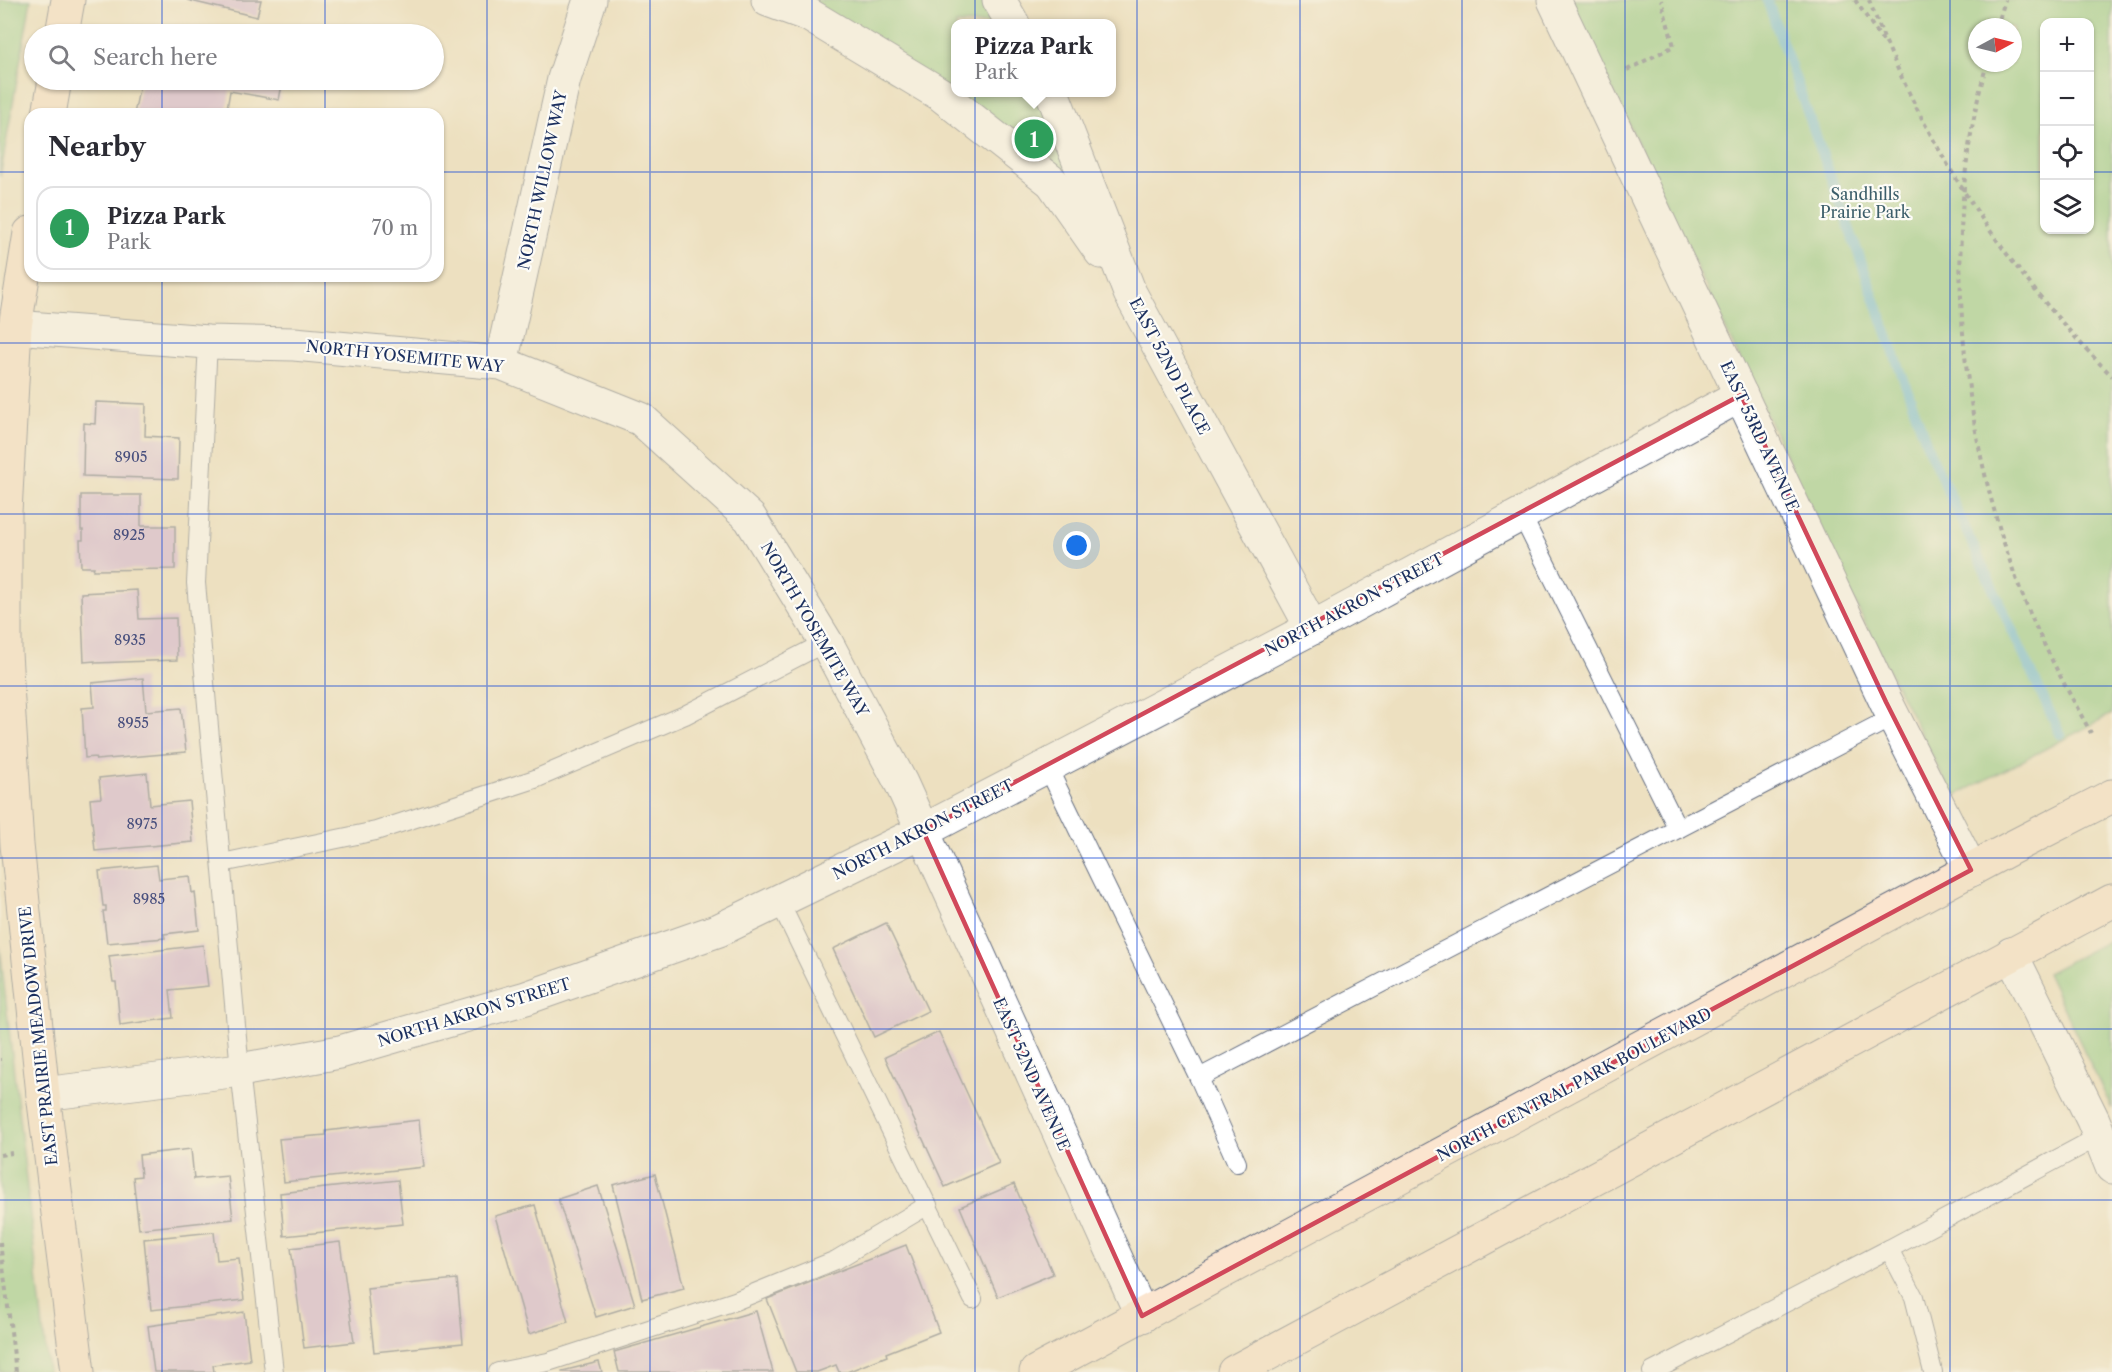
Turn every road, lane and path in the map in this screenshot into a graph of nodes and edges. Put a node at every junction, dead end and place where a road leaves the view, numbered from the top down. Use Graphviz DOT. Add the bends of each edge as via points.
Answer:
graph roads {
  1 [pos="68,0"];
  2 [pos="590,0"];
  3 [pos="768,0"];
  4 [pos="999,0"];
  5 [pos="1554,0"];
  6 [pos="1661,0"];
  7 [pos="1855,0"];
  8 [pos="1869,0"];
  9 [pos="2005,0"];
  10 [pos="2000,18"];
  11 [pos="1010,19"];
  12 [pos="64,24"];
  13 [pos="1887,47"];
  14 [pos="1623,72"];
  15 [pos="1985,72"];
  16 [pos="53,90"];
  17 [pos="1055,97"];
  18 [pos="50,108"];
  19 [pos="1964,194"];
  20 [pos="24,271"];
  21 [pos="1130,293"];
  22 [pos="15,327"];
  23 [pos="208,342"];
  24 [pos="501,363"];
  25 [pos="2112,376"];
  26 [pos="1741,395"];
  27 [pos="1521,514"];
  28 [pos="1312,628"];
  29 [pos="826,642"];
  30 [pos="1893,717"];
  31 [pos="2091,733"];
  32 [pos="1047,766"];
  33 [pos="2112,796"];
  34 [pos="1678,829"];
  35 [pos="923,831"];
  36 [pos="222,863"];
  37 [pos="1971,870"];
  38 [pos="779,901"];
  39 [pos="2112,901"];
  40 [pos="2011,954"];
  41 [pos="240,1070"];
  42 [pos="1199,1078"];
  43 [pos="43,1094"];
  44 [pos="2100,1136"];
  45 [pos="12,1153"];
  46 [pos="0,1155"];
  47 [pos="1237,1164"];
  48 [pos="2112,1167"];
  49 [pos="928,1205"];
  50 [pos="0,1242"];
  51 [pos="1889,1249"];
  52 [pos="974,1299"];
  53 [pos="1142,1316"];
  54 [pos="16,1372"];
  55 [pos="78,1372"];
  56 [pos="274,1372"];
  57 [pos="498,1372"];
  58 [pos="1036,1372"];
  59 [pos="1234,1372"];
  60 [pos="1652,1372"];
  61 [pos="1933,1372"];
  1 -- 12 [label="main road"];
  2 -- 24 [label="street, NORTH WILLOW WAY" via="564,79"];
  3 -- 21 [label="street" via="809,15 940,94 1052,182"];
  4 -- 11 [label="street"];
  5 -- 26 [label="street, EAST 53RD AVENUE"];
  6 -- 14 [label="path" via="1674,46"];
  7 -- 13 [label="path"];
  8 -- 13 [label="path"];
  9 -- 10 [label="path"];
  13 -- 19 [label="path" via="1918,115"];
  15 -- 19 [label="path"];
  16 -- 18 [label="main road"];
  17 -- 21 [label="street, EAST 52ND PLACE"];
  19 -- 25 [label="path" via="2032,287"];
  19 -- 31 [label="path" via="1962,292 1966,361 1988,486 2022,595"];
  20 -- 22 [label="main road, EAST PRAIRIE MEADOW DRIVE"];
  21 -- 28 [label="street, EAST 52ND PLACE"];
  22 -- 23 [label="street, NORTH YOSEMITE WAY"];
  22 -- 43 [label="main road, EAST PRAIRIE MEADOW DRIVE" via="5,512 5,653 17,845"];
  23 -- 24 [label="street, NORTH YOSEMITE WAY" via="294,344"];
  23 -- 36 [label="lane" via="196,583"];
  24 -- 29 [label="street, NORTH YOSEMITE WAY" via="641,419 750,518"];
  26 -- 27 [label="street, NORTH AKRON STREET"];
  26 -- 30 [label="street, EAST 53RD AVENUE"];
  27 -- 28 [label="street, NORTH AKRON STREET"];
  27 -- 34 [label="lane"];
  28 -- 32 [label="street, NORTH AKRON STREET"];
  29 -- 35 [label="street, NORTH YOSEMITE WAY"];
  29 -- 36 [label="lane" via="685,716 535,779 376,831"];
  30 -- 34 [label="lane"];
  30 -- 37 [label="street, EAST 53RD AVENUE"];
  32 -- 35 [label="street, NORTH AKRON STREET"];
  32 -- 42 [label="lane"];
  33 -- 37 [label="main road, NORTH CENTRAL PARK BOULEVARD"];
  34 -- 42 [label="lane"];
  35 -- 38 [label="street, NORTH AKRON STREET"];
  35 -- 53 [label="street, EAST 52ND AVENUE"];
  36 -- 41 [label="lane"];
  37 -- 53 [label="main road, NORTH CENTRAL PARK BOULEVARD"];
  38 -- 41 [label="street, NORTH AKRON STREET" via="719,930 526,998 340,1052"];
  38 -- 49 [label="lane"];
  39 -- 40 [label="main road"];
  40 -- 44 [label="street"];
  40 -- 59 [label="main road"];
  41 -- 43 [label="street, NORTH AKRON STREET"];
  41 -- 56 [label="lane"];
  42 -- 47 [label="lane"];
  43 -- 55 [label="main road, EAST PRAIRIE MEADOW DRIVE"];
  44 -- 48 [label="street"];
  44 -- 51 [label="lane"];
  45 -- 46 [label="path"];
  49 -- 52 [label="lane"];
  49 -- 57 [label="lane" via="836,1260 735,1301 548,1362"];
  50 -- 54 [label="path"];
  51 -- 60 [label="lane"];
  51 -- 61 [label="lane" via="1914,1297"];
  53 -- 58 [label="main road, NORTH CENTRAL PARK BOULEVARD"];
}
